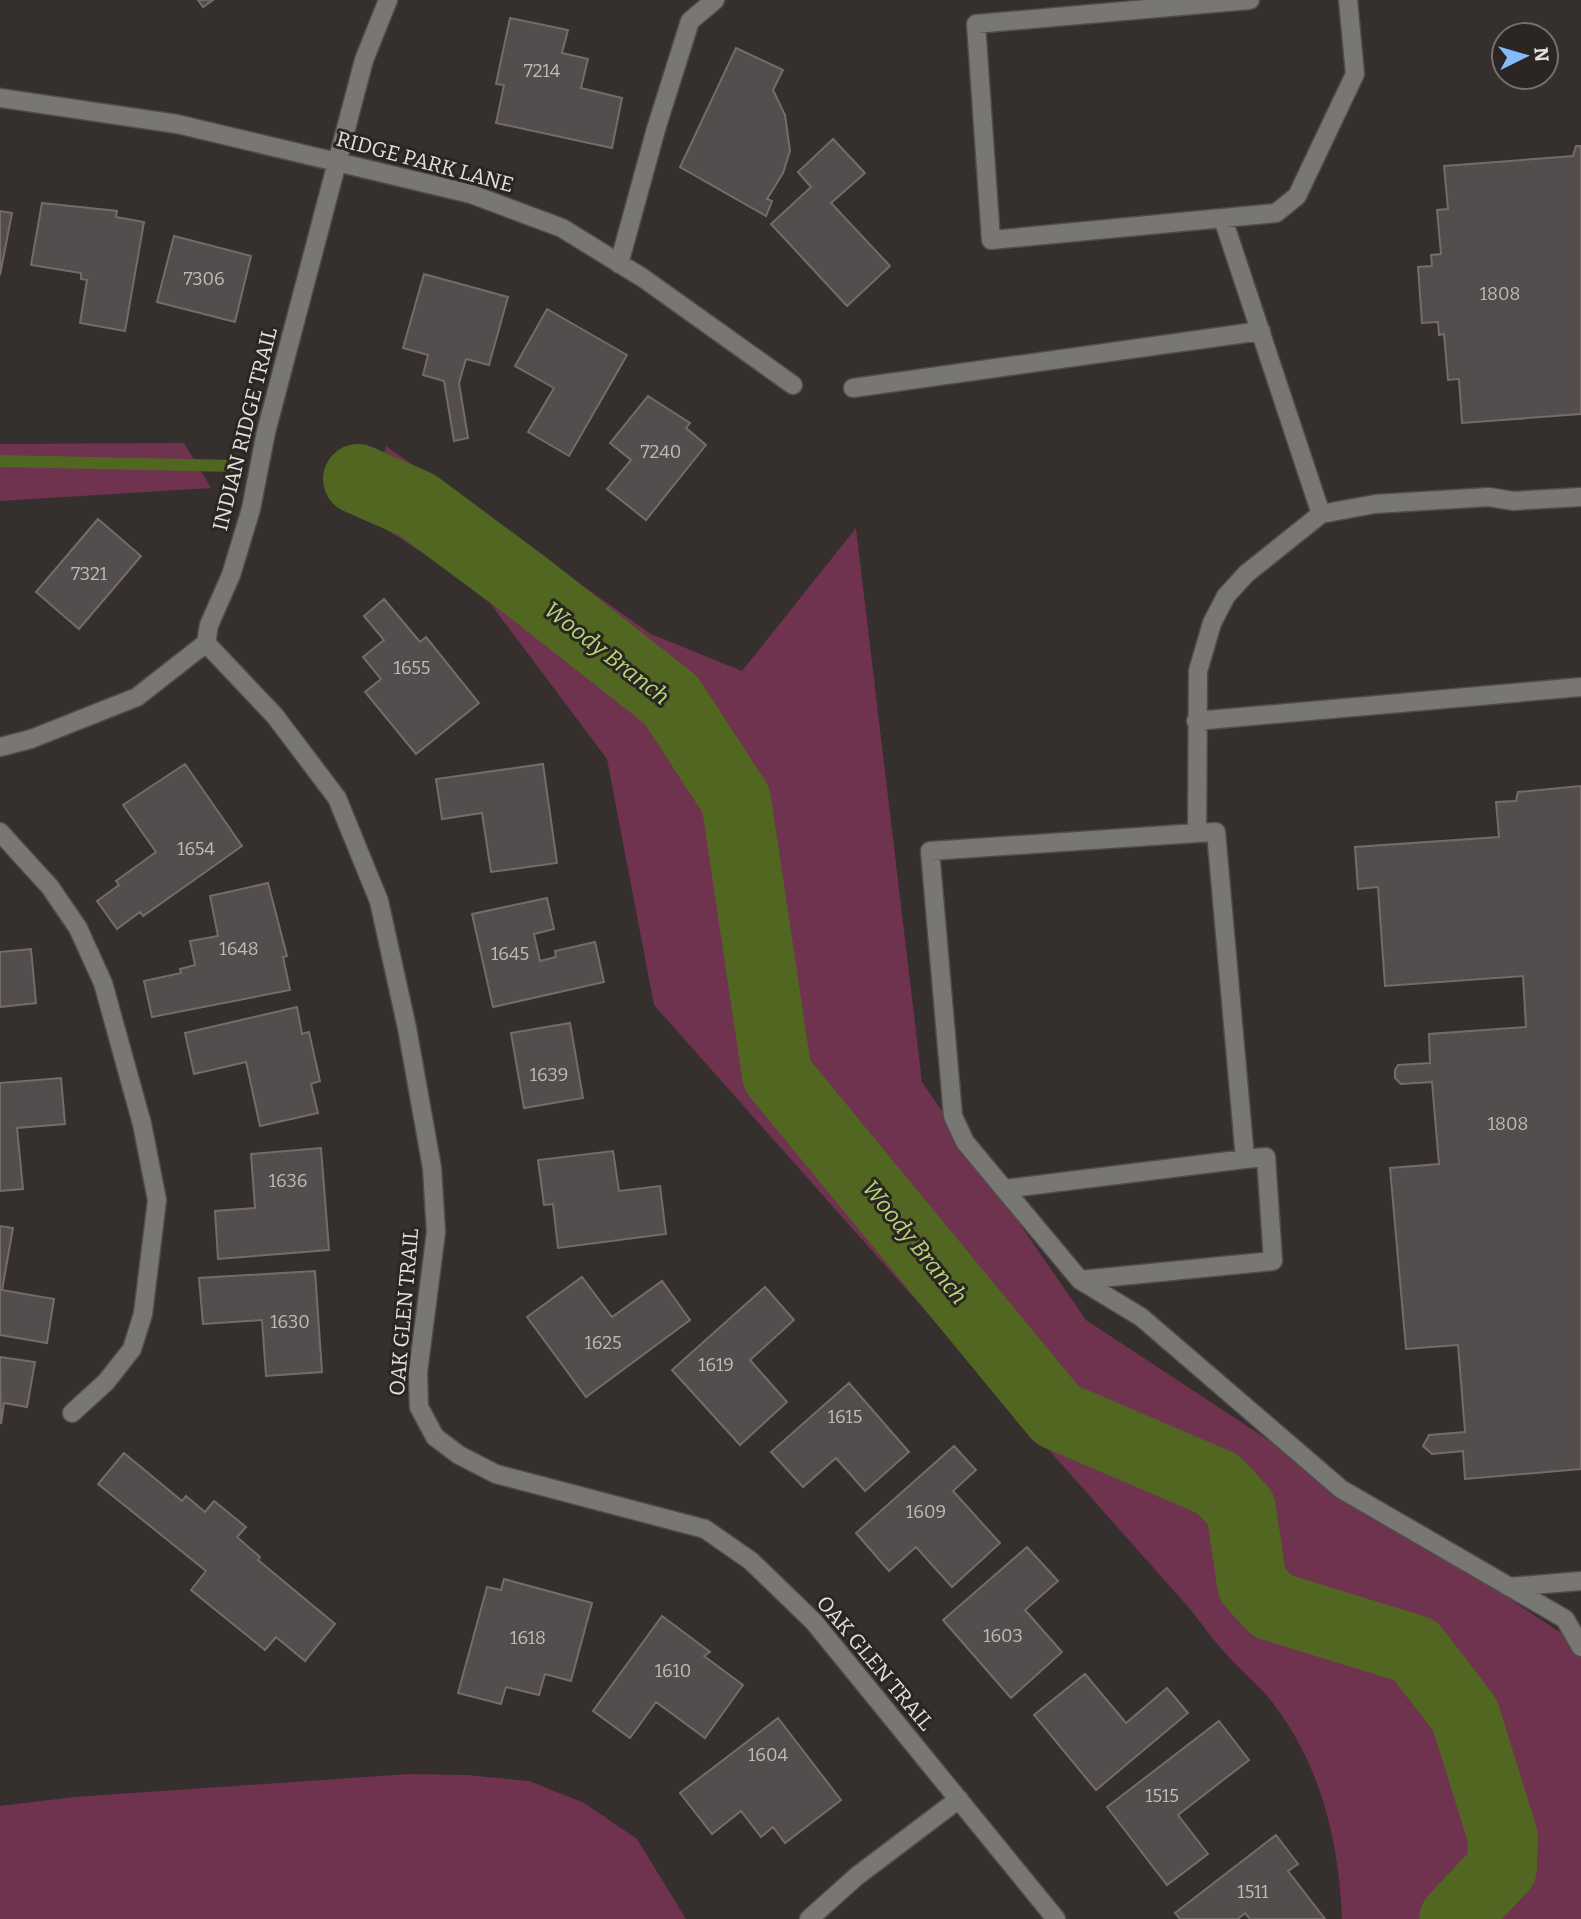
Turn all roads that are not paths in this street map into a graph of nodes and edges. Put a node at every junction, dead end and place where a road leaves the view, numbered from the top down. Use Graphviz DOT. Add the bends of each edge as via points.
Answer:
graph roads {
  1 [pos="388,0"];
  2 [pos="715,0"];
  3 [pos="1250,0"];
  4 [pos="1348,0"];
  5 [pos="0,98"];
  6 [pos="339,161"];
  7 [pos="1223,219"];
  8 [pos="619,264"];
  9 [pos="1261,331"];
  10 [pos="793,384"];
  11 [pos="853,388"];
  12 [pos="1581,497"];
  13 [pos="1321,514"];
  14 [pos="206,643"];
  15 [pos="1581,687"];
  16 [pos="1196,721"];
  17 [pos="0,747"];
  18 [pos="0,832"];
  19 [pos="1197,833"];
  20 [pos="1245,1159"];
  21 [pos="1004,1189"];
  22 [pos="1080,1280"];
  23 [pos="72,1413"];
  24 [pos="1581,1581"];
  25 [pos="1509,1587"];
  26 [pos="1581,1647"];
  27 [pos="959,1799"];
  28 [pos="810,1919"];
  29 [pos="1056,1919"];
  1 -- 6 [label="street, INDIAN RIDGE TRAIL" via="364,60"];
  2 -- 8 [label="street" via="690,21"];
  3 -- 7 [label="street" via="976,24 991,240"];
  4 -- 7 [label="street" via="1355,74 1297,196 1276,213"];
  5 -- 6 [label="street, RIDGE PARK LANE" via="177,124"];
  6 -- 8 [label="street, RIDGE PARK LANE" via="471,194 562,228"];
  6 -- 14 [label="street, INDIAN RIDGE TRAIL" via="266,432 251,509"];
  7 -- 9 [label="street"];
  8 -- 10 [label="street, RIDGE PARK LANE"];
  9 -- 11 [label="street"];
  9 -- 13 [label="street"];
  12 -- 13 [label="street" via="1375,504"];
  13 -- 16 [label="street" via="1226,596 1212,623 1198,671"];
  14 -- 17 [label="street" via="137,697"];
  14 -- 27 [label="street, OAK GLEN TRAIL" via="275,716 337,798 379,901 432,1168 436,1232 418,1372 419,1407 435,1437 496,1474 705,1529 751,1561 814,1622"];
  15 -- 16 [label="street"];
  16 -- 19 [label="street"];
  18 -- 23 [label="street" via="50,887 78,928 103,983 157,1200 143,1314 132,1349 106,1382"];
  19 -- 20 [label="street" via="1216,832"];
  19 -- 21 [label="street" via="930,851 953,1116 965,1142"];
  20 -- 21 [label="street"];
  20 -- 22 [label="street" via="1265,1157 1273,1261"];
  21 -- 22 [label="street"];
  22 -- 25 [label="street" via="1142,1317 1341,1489"];
  24 -- 25 [label="street"];
  25 -- 26 [label="street" via="1565,1619"];
  27 -- 28 [label="street" via="857,1876"];
  27 -- 29 [label="street, OAK GLEN TRAIL"];
}
